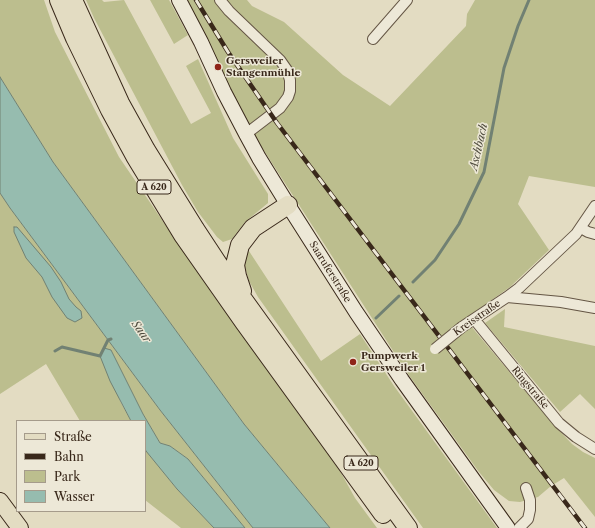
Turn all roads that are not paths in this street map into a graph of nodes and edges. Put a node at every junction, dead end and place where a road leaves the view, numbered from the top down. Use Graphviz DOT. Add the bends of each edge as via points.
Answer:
graph roads {
  1 [pos="59,0"];
  2 [pos="73,0"];
  3 [pos="179,0"];
  4 [pos="220,0"];
  5 [pos="407,0"];
  6 [pos="373,39"];
  7 [pos="246,134"];
  8 [pos="288,205"];
  9 [pos="595,206"];
  10 [pos="581,228"];
  11 [pos="595,234"];
  12 [pos="507,297"];
  13 [pos="595,308"];
  14 [pos="254,315"];
  15 [pos="474,319"];
  16 [pos="434,349"];
  17 [pos="276,355"];
  18 [pos="312,406"];
  19 [pos="595,449"];
  20 [pos="526,488"];
  21 [pos="0,501"];
  22 [pos="20,528"];
  23 [pos="392,528"];
  24 [pos="408,528"];
  25 [pos="508,528"];
  26 [pos="519,528"];
  1 -- 17 [label="highway, A 620" via="74,38 110,110 183,235"];
  2 -- 14 [label="highway, A 620" via="117,96 146,150 195,229"];
  3 -- 7 [label="main road, Saaruferstraße"];
  4 -- 7 [label="street" via="280,60 290,80 288,97 280,108"];
  5 -- 6 [label="street"];
  7 -- 8 [label="main road, Saaruferstraße"];
  8 -- 14 [label="highway" via="253,228 240,245 235,265 237,276"];
  8 -- 25 [label="main road, Saaruferstraße" via="397,374"];
  9 -- 10 [label="street"];
  10 -- 11 [label="street"];
  10 -- 12 [label="street"];
  12 -- 13 [label="street, Kreisstraße"];
  12 -- 15 [label="street, Kreisstraße"];
  14 -- 17 [label="highway, A 620"];
  15 -- 16 [label="street, Kreisstraße, bridge"];
  15 -- 19 [label="street, Ringstraße" via="559,423"];
  17 -- 18 [label="highway, A 620"];
  18 -- 23 [label="highway, A 620"];
  18 -- 24 [label="highway, A 620"];
  20 -- 26 [label="street" via="530,510 528,519"];
  21 -- 22 [label="main road"];
}
